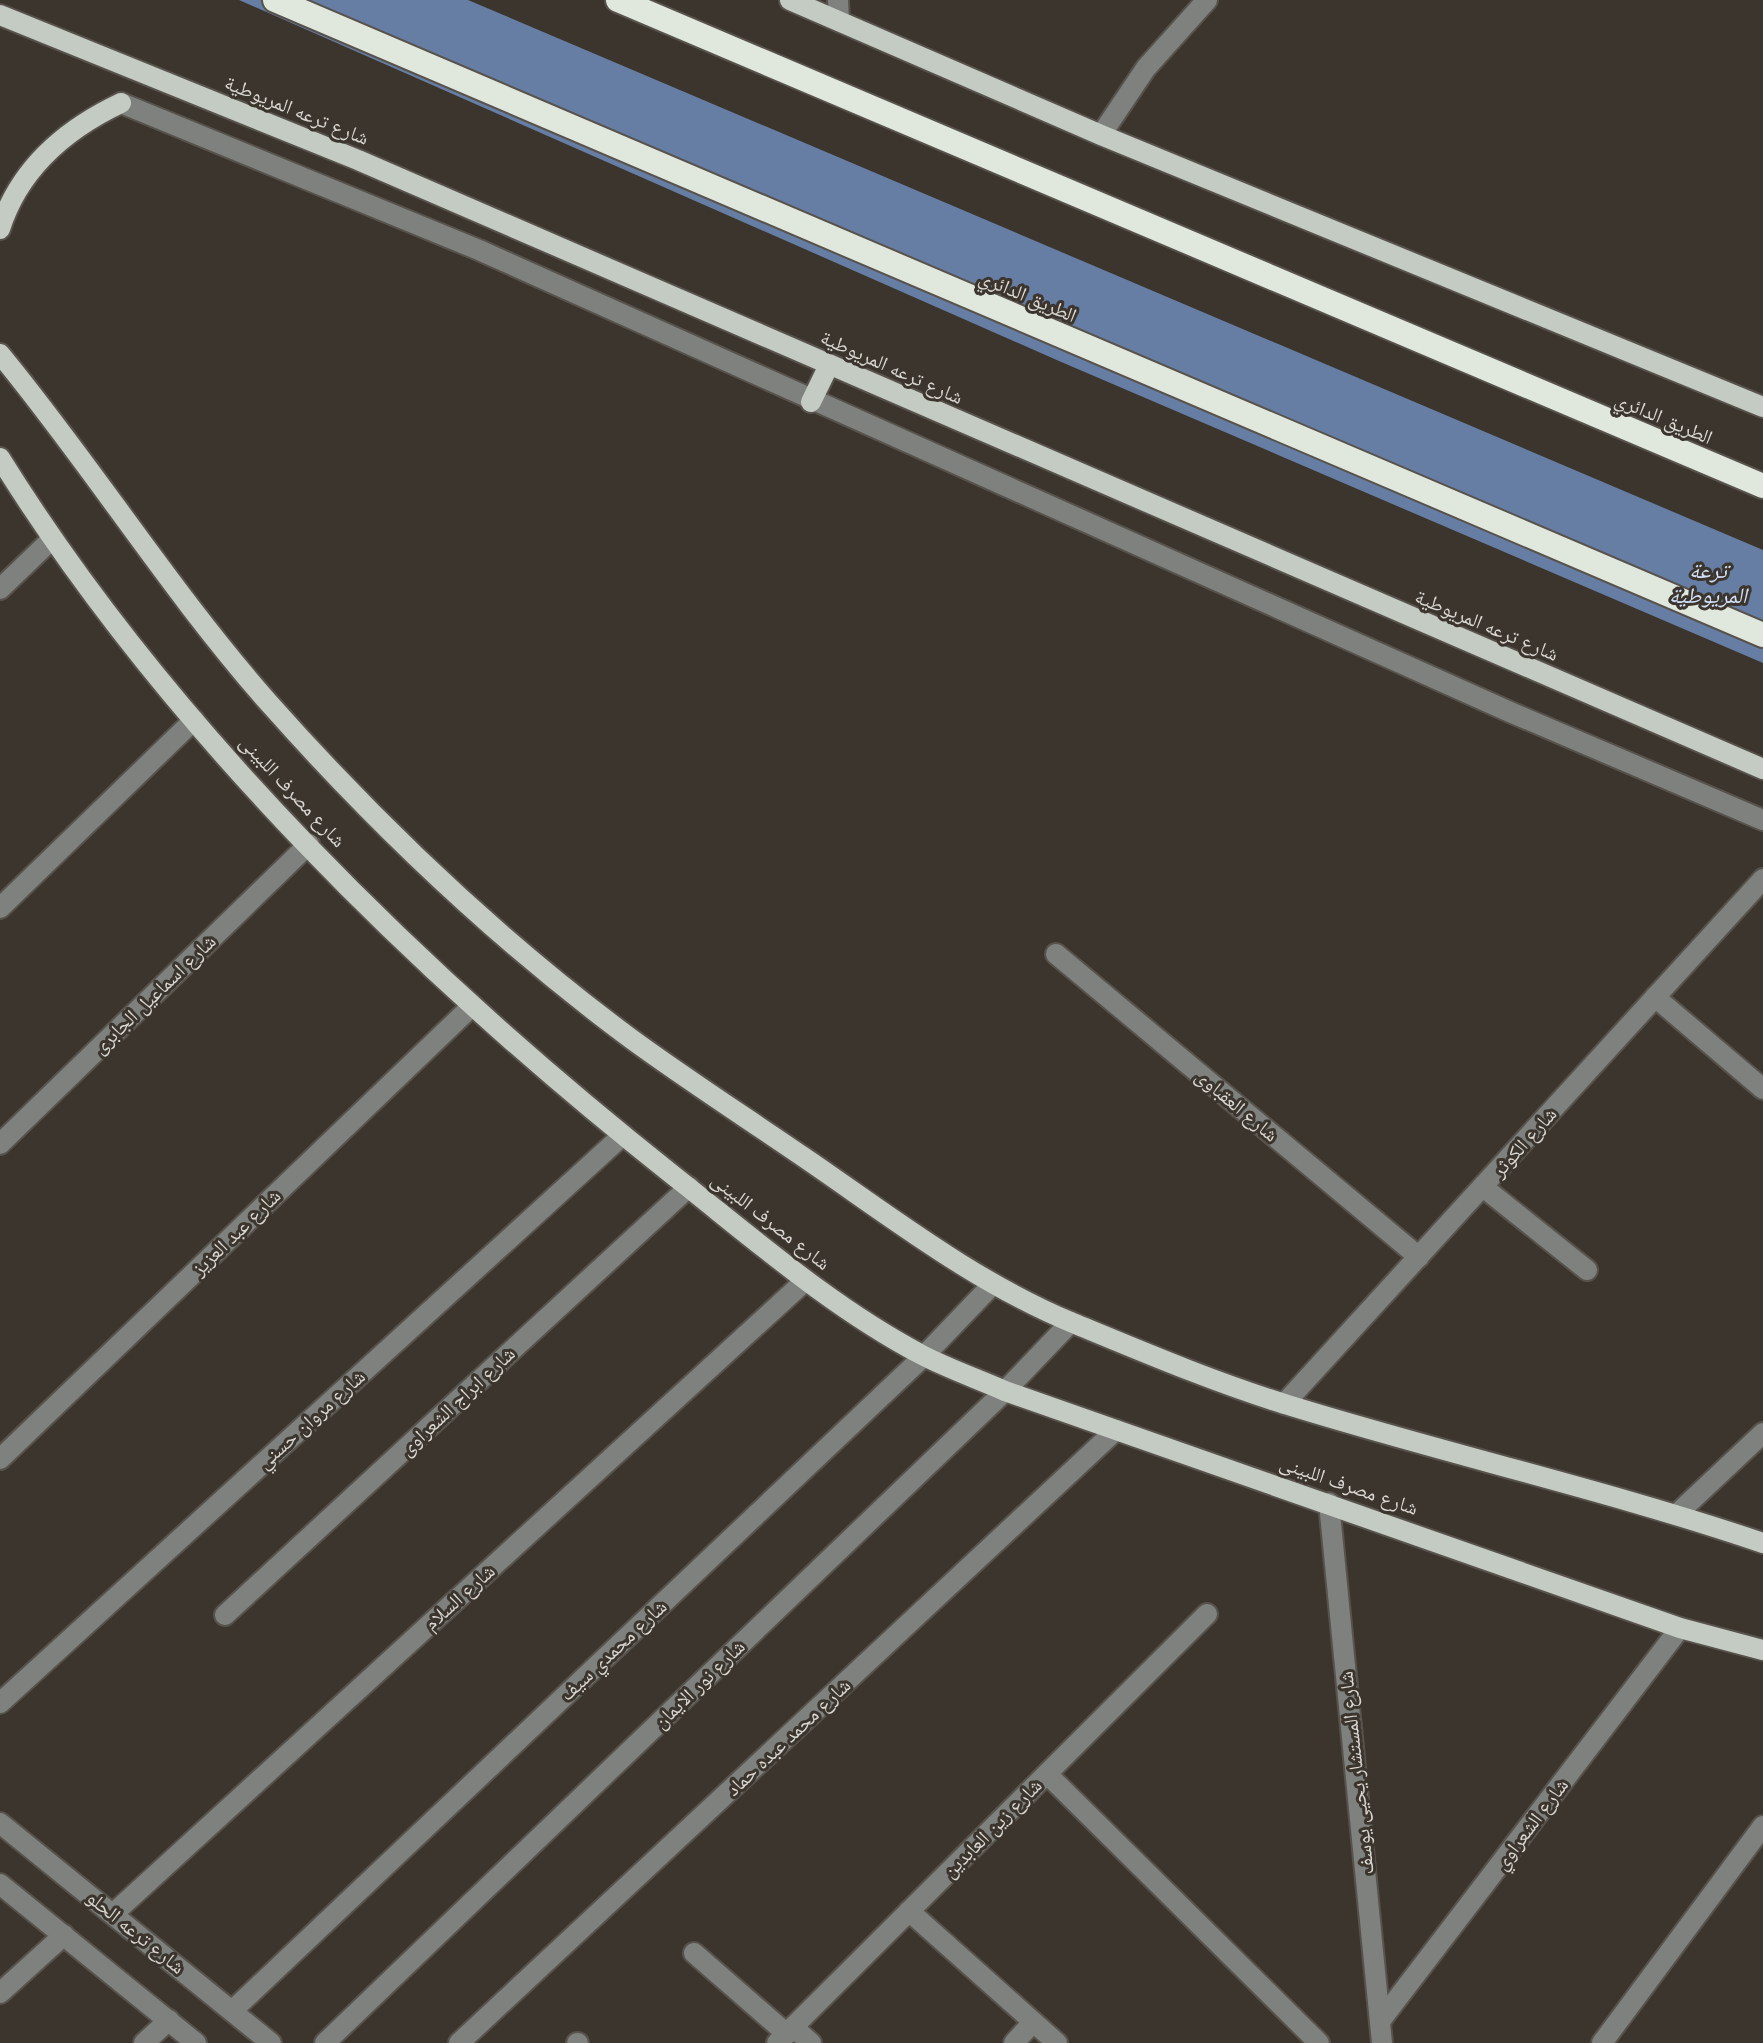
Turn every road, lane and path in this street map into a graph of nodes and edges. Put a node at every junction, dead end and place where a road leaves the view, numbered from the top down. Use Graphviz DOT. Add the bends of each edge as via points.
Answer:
graph roads {
  1 [pos="275,0"];
  2 [pos="618,0"];
  3 [pos="790,0"];
  4 [pos="838,0"];
  5 [pos="1207,0"];
  6 [pos="0,15"];
  7 [pos="839,21"];
  8 [pos="121,103"];
  9 [pos="1101,135"];
  10 [pos="0,229"];
  11 [pos="0,354"];
  12 [pos="829,365"];
  13 [pos="811,402"];
  14 [pos="1763,407"];
  15 [pos="0,458"];
  16 [pos="1763,486"];
  17 [pos="51,540"];
  18 [pos="0,589"];
  19 [pos="1763,635"];
  20 [pos="194,720"];
  21 [pos="1763,769"];
  22 [pos="1763,820"];
  23 [pos="309,844"];
  24 [pos="1763,879"];
  25 [pos="0,908"];
  26 [pos="1056,954"];
  27 [pos="1655,997"];
  28 [pos="472,1006"];
  29 [pos="1763,1089"];
  30 [pos="623,1135"];
  31 [pos="0,1144"];
  32 [pos="689,1187"];
  33 [pos="1483,1187"];
  34 [pos="1419,1257"];
  35 [pos="1587,1270"];
  36 [pos="805,1281"];
  37 [pos="992,1285"];
  38 [pos="1071,1322"];
  39 [pos="924,1356"];
  40 [pos="1005,1391"];
  41 [pos="1284,1404"];
  42 [pos="1116,1430"];
  43 [pos="1763,1433"];
  44 [pos="0,1459"];
  45 [pos="1329,1503"];
  46 [pos="1677,1514"];
  47 [pos="1763,1543"];
  48 [pos="1207,1614"];
  49 [pos="225,1615"];
  50 [pos="1680,1628"];
  51 [pos="1763,1650"];
  52 [pos="0,1703"];
  53 [pos="1047,1774"];
  54 [pos="0,1823"];
  55 [pos="1763,1826"];
  56 [pos="0,1884"];
  57 [pos="909,1911"];
  58 [pos="114,1913"];
  59 [pos="64,1935"];
  60 [pos="694,1953"];
  61 [pos="0,1993"];
  62 [pos="232,2011"];
  63 [pos="169,2020"];
  64 [pos="1381,2020"];
  65 [pos="1033,2022"];
  66 [pos="786,2034"];
  67 [pos="144,2043"];
  68 [pos="196,2043"];
  69 [pos="271,2043"];
  70 [pos="325,2043"];
  71 [pos="459,2043"];
  72 [pos="811,2043"];
  73 [pos="1014,2043"];
  74 [pos="1057,2043"];
  75 [pos="1319,2043"];
  76 [pos="1382,2043"];
  77 [pos="1602,2043"];
  1 -- 19 [label="highway, الطريق الدائري"];
  2 -- 16 [label="highway, الطريق الدائري"];
  3 -- 7 [label="main road"];
  4 -- 7 [label="street"];
  5 -- 9 [label="street" via="1146,68"];
  6 -- 12 [label="main road, شارع ترعه المريوطية" via="358,160"];
  7 -- 9 [label="main road"];
  8 -- 10 [label="main road" via="62,137 19,188"];
  8 -- 13 [label="street" via="479,250"];
  9 -- 14 [label="main road"];
  11 -- 37 [label="main road, شارع مصرف اللبينى" via="266,700 428,867 630,1038"];
  12 -- 13 [label="main road"];
  12 -- 21 [label="main road, شارع ترعه المريوطية"];
  13 -- 22 [label="street"];
  15 -- 17 [label="main road, شارع مصرف اللبينى"];
  17 -- 18 [label="street"];
  17 -- 20 [label="main road, شارع مصرف اللبينى"];
  20 -- 23 [label="main road, شارع مصرف اللبينى"];
  20 -- 25 [label="street"];
  23 -- 28 [label="main road, شارع مصرف اللبينى"];
  23 -- 31 [label="street, شارع اسماعيل الجابرى"];
  24 -- 27 [label="street, شارع الكوثر"];
  26 -- 34 [label="street, شارع العقباوى"];
  27 -- 29 [label="street"];
  27 -- 33 [label="street, شارع الكوثر"];
  28 -- 30 [label="main road, شارع مصرف اللبينى"];
  28 -- 44 [label="street, شارع عبد العزيز"];
  30 -- 32 [label="main road, شارع مصرف اللبينى"];
  30 -- 52 [label="street, شارع مروان حسني"];
  32 -- 36 [label="main road, شارع مصرف اللبينى"];
  32 -- 49 [label="street, شارع ابراج الشعراوى"];
  33 -- 34 [label="street, شارع الكوثر"];
  33 -- 35 [label="street"];
  34 -- 41 [label="street, شارع الكوثر"];
  36 -- 39 [label="main road, شارع مصرف اللبينى"];
  36 -- 58 [label="street, شارع السلام"];
  37 -- 38 [label="main road, شارع مصرف اللبينى"];
  37 -- 39 [label="street, شارع محمدي سيف"];
  38 -- 40 [label="street, شارع نور الايمان"];
  38 -- 41 [label="main road, شارع مصرف اللبينى"];
  39 -- 40 [label="main road, شارع مصرف اللبينى"];
  39 -- 62 [label="street, شارع محمدي سيف"];
  40 -- 42 [label="main road, شارع مصرف اللبينى"];
  40 -- 70 [label="street, شارع نور الايمان"];
  41 -- 46 [label="main road, شارع مصرف اللبينى"];
  42 -- 45 [label="main road, شارع مصرف اللبينى"];
  42 -- 71 [label="street, شارع محمد عبده حماد"];
  43 -- 46 [label="street"];
  45 -- 50 [label="main road, شارع مصرف اللبينى"];
  45 -- 64 [label="street, شارع المستشار يحيى يوسف"];
  46 -- 47 [label="main road, شارع مصرف اللبينى"];
  48 -- 53 [label="street, شارع زين العابدين"];
  50 -- 51 [label="main road, شارع مصرف اللبينى"];
  50 -- 64 [label="street, شارع الشعراوي"];
  53 -- 57 [label="street, شارع زين العابدين"];
  53 -- 75 [label="street"];
  54 -- 58 [label="street, شارع ترعه الحلو"];
  55 -- 77 [label="street"];
  56 -- 59 [label="street"];
  57 -- 65 [label="street"];
  57 -- 66 [label="street, شارع زين العابدين"];
  58 -- 62 [label="street, شارع ترعه الحلو"];
  59 -- 61 [label="street"];
  59 -- 63 [label="street"];
  60 -- 66 [label="street"];
  62 -- 69 [label="street, شارع ترعه الحلو"];
  63 -- 67 [label="street"];
  63 -- 68 [label="street"];
  64 -- 76 [label="street, شارع المستشار يحيى يوسف"];
  65 -- 73 [label="street"];
  65 -- 74 [label="street"];
  66 -- 72 [label="street"];
}
